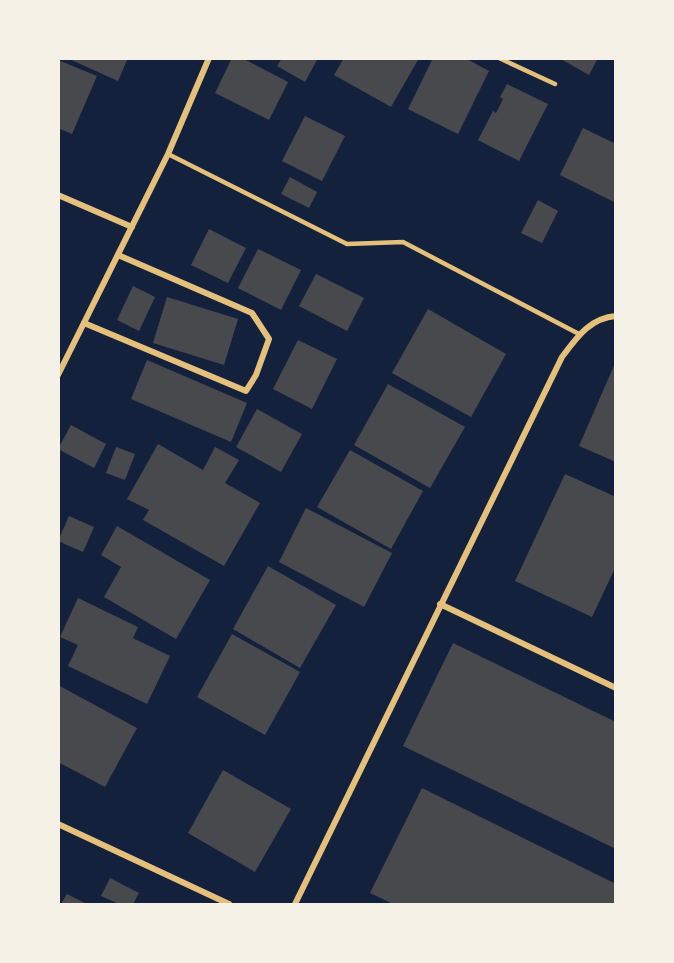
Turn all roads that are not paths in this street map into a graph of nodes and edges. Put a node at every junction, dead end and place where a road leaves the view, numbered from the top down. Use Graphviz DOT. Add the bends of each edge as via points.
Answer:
graph roads {
  1 [pos="209,58"];
  2 [pos="499,58"];
  3 [pos="555,84"];
  4 [pos="168,154"];
  5 [pos="58,195"];
  6 [pos="132,227"];
  7 [pos="118,255"];
  8 [pos="615,316"];
  9 [pos="84,323"];
  10 [pos="579,334"];
  11 [pos="58,375"];
  12 [pos="440,604"];
  13 [pos="615,688"];
  14 [pos="58,824"];
  15 [pos="229,904"];
  16 [pos="295,904"];
  1 -- 4 [label="street"];
  2 -- 3 [label="lane"];
  4 -- 6 [label="street"];
  4 -- 10 [label="lane" via="347,244 403,242"];
  5 -- 6 [label="street"];
  6 -- 7 [label="street"];
  7 -- 9 [label="street"];
  7 -- 9 [label="street" via="252,313 269,339 256,375 246,391"];
  8 -- 10 [label="street" via="601,317"];
  9 -- 11 [label="street"];
  10 -- 12 [label="street" via="562,357"];
  12 -- 13 [label="street"];
  12 -- 16 [label="street"];
  14 -- 15 [label="street"];
}
